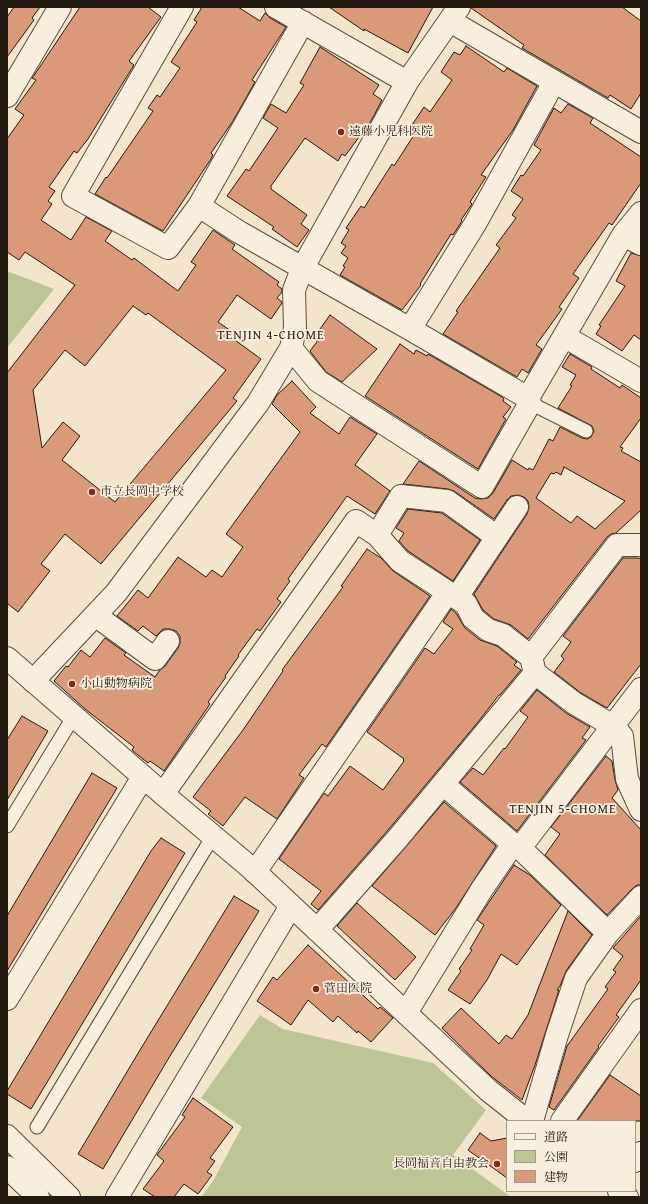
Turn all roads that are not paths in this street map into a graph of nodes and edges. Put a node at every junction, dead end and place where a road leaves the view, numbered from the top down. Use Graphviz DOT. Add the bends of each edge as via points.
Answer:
graph roads {
  1 [pos="60,7"];
  2 [pos="182,7"];
  3 [pos="276,7"];
  4 [pos="454,14"];
  5 [pos="303,22"];
  6 [pos="407,82"];
  7 [pos="554,82"];
  8 [pos="7,96"];
  9 [pos="641,132"];
  10 [pos="199,206"];
  11 [pos="641,213"];
  12 [pos="632,240"];
  13 [pos="302,269"];
  14 [pos="410,329"];
  15 [pos="564,336"];
  16 [pos="291,348"];
  17 [pos="641,380"];
  18 [pos="529,401"];
  19 [pos="586,431"];
  20 [pos="517,507"];
  21 [pos="377,535"];
  22 [pos="497,537"];
  23 [pos="641,545"];
  24 [pos="452,595"];
  25 [pos="95,615"];
  26 [pos="168,641"];
  27 [pos="8,662"];
  28 [pos="533,665"];
  29 [pos="33,681"];
  30 [pos="641,689"];
  31 [pos="74,716"];
  32 [pos="613,726"];
  33 [pos="143,777"];
  34 [pos="443,784"];
  35 [pos="163,794"];
  36 [pos="641,810"];
  37 [pos="7,826"];
  38 [pos="213,836"];
  39 [pos="516,846"];
  40 [pos="255,872"];
  41 [pos="641,898"];
  42 [pos="291,906"];
  43 [pos="317,930"];
  44 [pos="608,933"];
  45 [pos="7,999"];
  46 [pos="641,1010"];
  47 [pos="406,1013"];
  48 [pos="526,1120"];
  49 [pos="532,1120"];
  50 [pos="563,1120"];
  51 [pos="37,1127"];
  52 [pos="7,1136"];
  53 [pos="7,1167"];
  54 [pos="38,1197"];
  55 [pos="69,1197"];
  56 [pos="117,1197"];
  1 -- 8 [label="street"];
  2 -- 10 [label="street" via="73,196 168,248"];
  3 -- 5 [label="street"];
  4 -- 6 [label="street"];
  4 -- 7 [label="street"];
  5 -- 6 [label="street"];
  5 -- 10 [label="street"];
  6 -- 13 [label="street"];
  7 -- 9 [label="street"];
  7 -- 14 [label="street" via="475,224"];
  10 -- 13 [label="street"];
  11 -- 12 [label="street"];
  12 -- 15 [label="street"];
  13 -- 14 [label="street"];
  13 -- 16 [label="street" via="294,290 295,328"];
  14 -- 18 [label="street"];
  15 -- 17 [label="street"];
  15 -- 18 [label="street"];
  16 -- 18 [label="street" via="318,380 482,487"];
  16 -- 25 [label="street" via="258,403 116,593"];
  18 -- 19 [label="lane"];
  20 -- 22 [label="street"];
  21 -- 22 [label="street" via="401,496 448,501"];
  21 -- 24 [label="street" via="400,561"];
  21 -- 35 [label="street" via="356,521"];
  22 -- 24 [label="street"];
  23 -- 28 [label="street" via="618,545"];
  24 -- 28 [label="street" via="466,604 473,618 488,630 503,635"];
  24 -- 40 [label="street"];
  25 -- 26 [label="street" via="155,659"];
  25 -- 29 [label="street"];
  27 -- 29 [label="street"];
  28 -- 32 [label="street" via="574,703"];
  28 -- 34 [label="street"];
  29 -- 31 [label="street"];
  30 -- 32 [label="street"];
  31 -- 33 [label="street"];
  31 -- 37 [label="lane"];
  32 -- 36 [label="street" via="622,736 628,779"];
  32 -- 39 [label="street"];
  33 -- 35 [label="street"];
  33 -- 45 [label="street"];
  34 -- 39 [label="street"];
  34 -- 43 [label="street"];
  35 -- 38 [label="street"];
  38 -- 40 [label="street"];
  38 -- 51 [label="lane"];
  39 -- 44 [label="street"];
  39 -- 47 [label="street" via="482,889"];
  40 -- 42 [label="street"];
  41 -- 44 [label="street"];
  42 -- 43 [label="street"];
  42 -- 56 [label="street"];
  43 -- 47 [label="street"];
  44 -- 49 [label="street" via="576,978"];
  46 -- 50 [label="street"];
  47 -- 48 [label="street" via="488,1090"];
  52 -- 55 [label="street"];
  53 -- 54 [label="street"];
}
